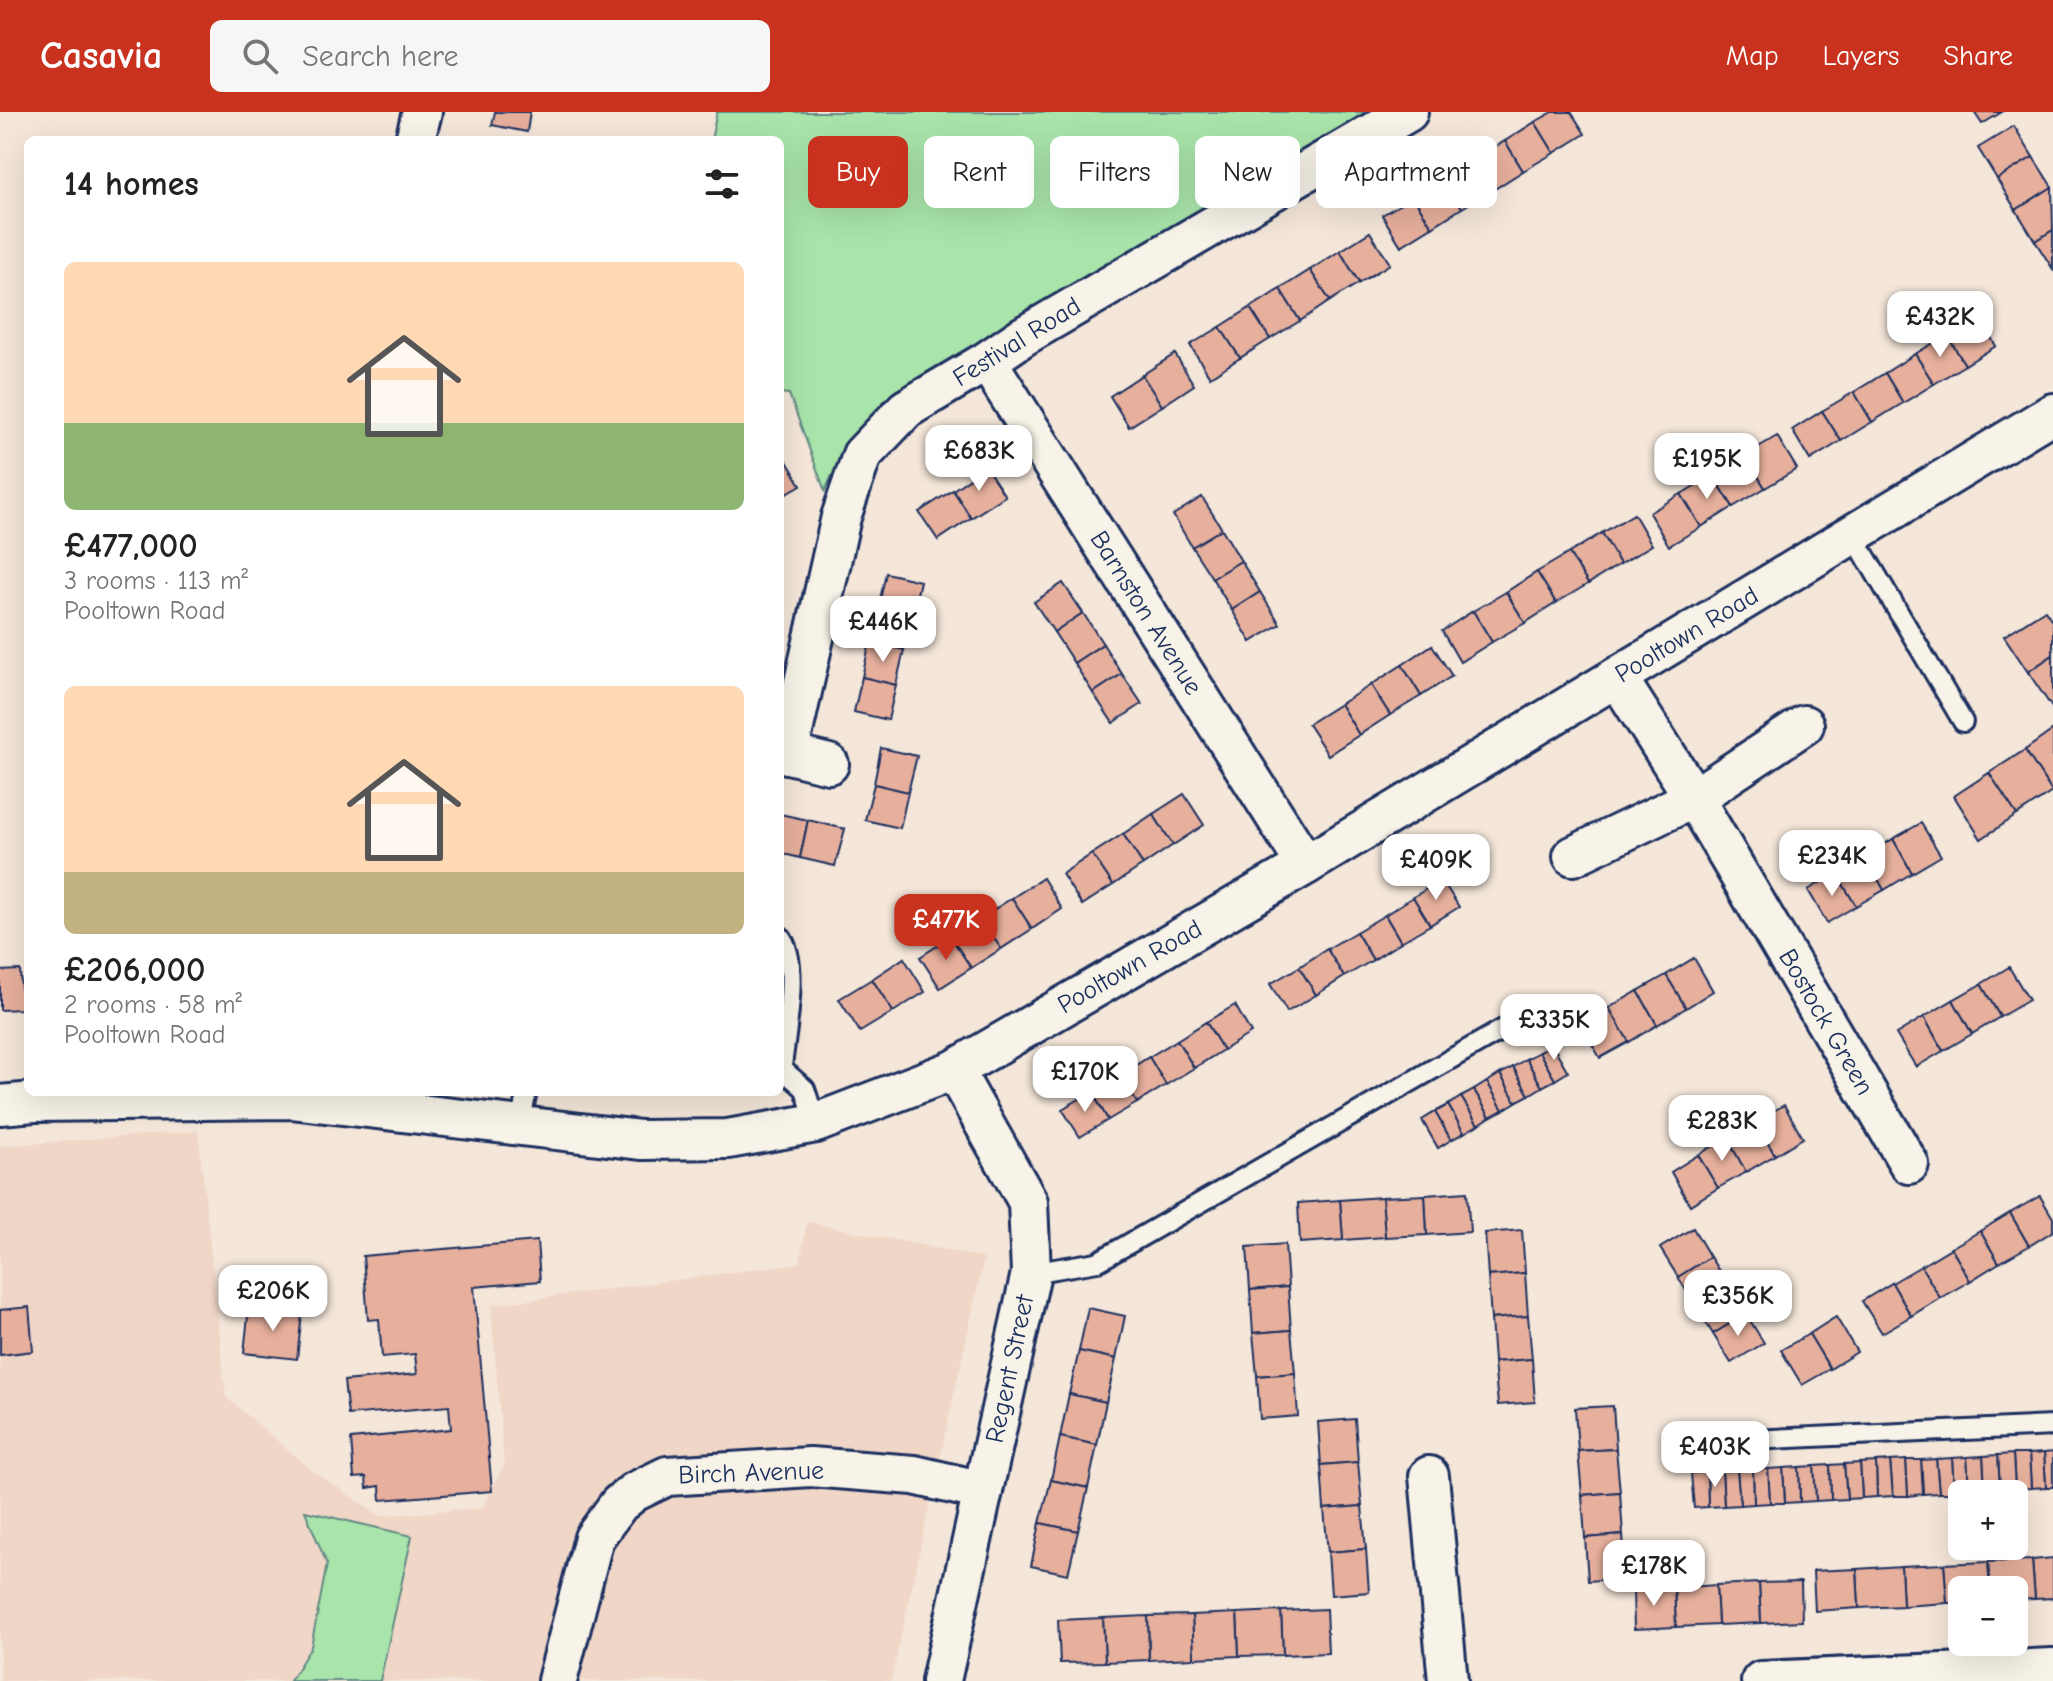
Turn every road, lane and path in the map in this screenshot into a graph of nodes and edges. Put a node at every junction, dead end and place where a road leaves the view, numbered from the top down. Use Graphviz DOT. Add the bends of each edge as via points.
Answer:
graph roads {
  1 [pos="422,112"];
  2 [pos="1408,112"];
  3 [pos="416,136"];
  4 [pos="987,361"];
  5 [pos="2053,413"];
  6 [pos="1853,535"];
  7 [pos="1617,677"];
  8 [pos="1963,722"];
  9 [pos="1804,725"];
  10 [pos="784,753"];
  11 [pos="829,764"];
  12 [pos="1694,798"];
  13 [pos="1573,856"];
  14 [pos="1306,865"];
  15 [pos="784,941"];
  16 [pos="1524,1017"];
  17 [pos="784,1036"];
  18 [pos="784,1070"];
  19 [pos="954,1070"];
  20 [pos="291,1096"];
  21 [pos="0,1105"];
  22 [pos="523,1110"];
  23 [pos="816,1123"];
  24 [pos="1909,1164"];
  25 [pos="1031,1273"];
  26 [pos="2053,1426"];
  27 [pos="1706,1442"];
  28 [pos="1429,1476"];
  29 [pos="983,1491"];
  30 [pos="2053,1668"];
  31 [pos="557,1681"];
  32 [pos="941,1681"];
  33 [pos="1448,1681"];
  34 [pos="1761,1681"];
  1 -- 3 [label="street"];
  2 -- 4 [label="street, Festival Road"];
  4 -- 10 [label="street, Festival Road" via="906,409 862,455 841,517"];
  4 -- 14 [label="street, Barnston Avenue"];
  5 -- 6 [label="street, Pooltown Road"];
  6 -- 7 [label="street, Pooltown Road"];
  6 -- 8 [label="lane"];
  7 -- 12 [label="street, Bostock Green"];
  7 -- 14 [label="street, Pooltown Road"];
  9 -- 12 [label="street"];
  10 -- 11 [label="street, Festival Road"];
  12 -- 13 [label="street"];
  12 -- 24 [label="street, Bostock Green"];
  14 -- 19 [label="street, Pooltown Road"];
  15 -- 17 [label="lane" via="791,964"];
  16 -- 25 [label="lane" via="1097,1262"];
  18 -- 23 [label="lane" via="805,1089"];
  19 -- 23 [label="street, Pooltown Road"];
  19 -- 25 [label="street, Regent Street" via="1028,1202"];
  20 -- 21 [label="street, Pooltown Road"];
  20 -- 22 [label="street, Pooltown Road"];
  22 -- 23 [label="street, Pooltown Road" via="641,1140 728,1139"];
  25 -- 29 [label="street, Regent Street"];
  26 -- 27 [label="lane"];
  28 -- 33 [label="street"];
  29 -- 31 [label="street, Birch Avenue" via="914,1475 810,1467 667,1476 650,1483 619,1504 594,1538"];
  29 -- 32 [label="street, Regent Street"];
  30 -- 34 [label="street"];
}
